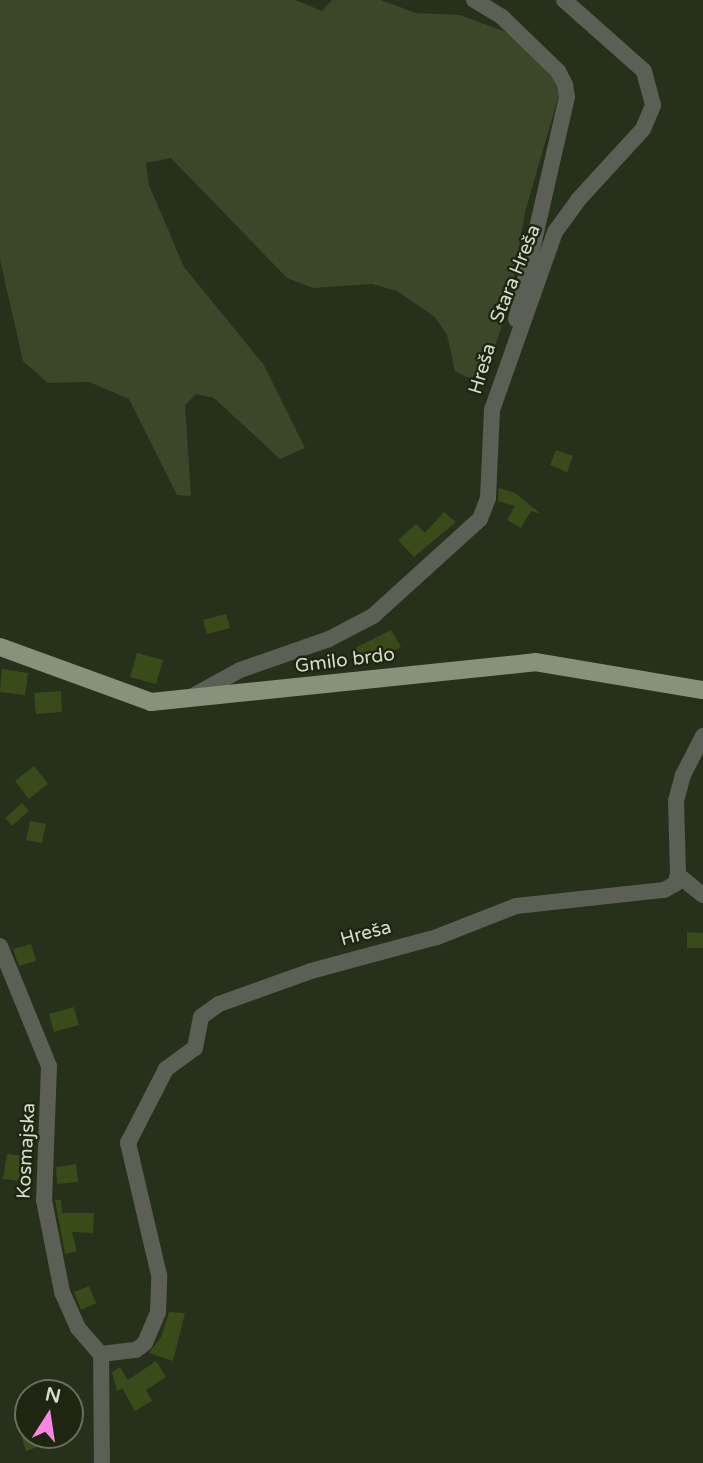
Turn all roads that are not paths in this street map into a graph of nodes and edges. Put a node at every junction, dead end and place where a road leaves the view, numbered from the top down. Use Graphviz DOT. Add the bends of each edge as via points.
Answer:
graph roads {
  1 [pos="474,0"];
  2 [pos="564,0"];
  3 [pos="514,339"];
  4 [pos="0,648"];
  5 [pos="703,690"];
  6 [pos="183,701"];
  7 [pos="703,736"];
  8 [pos="678,875"];
  9 [pos="703,895"];
  10 [pos="0,946"];
  11 [pos="101,1354"];
  12 [pos="102,1463"];
  1 -- 3 [label="street, Stara Hreša" via="502,17 558,71 567,97 520,287"];
  2 -- 3 [label="street, Stara Hreša" via="644,71 653,106 643,129 555,232"];
  3 -- 6 [label="street, Hreša" via="492,410 488,498 472,530 373,616 329,639 240,670"];
  4 -- 6 [label="main road, Gmilo brdo" via="130,698"];
  5 -- 6 [label="main road, Gmilo brdo" via="535,662"];
  7 -- 8 [label="street" via="682,775 676,801"];
  8 -- 9 [label="street"];
  8 -- 11 [label="street, Hreša" via="675,884 655,893 516,906 437,937 323,968 219,1004 201,1017 195,1048 166,1069 131,1133 129,1159 161,1298 145,1343 136,1350"];
  10 -- 11 [label="street, Kosmajska" via="49,1066 44,1200 62,1292 78,1328"];
  11 -- 12 [label="street"];
}
